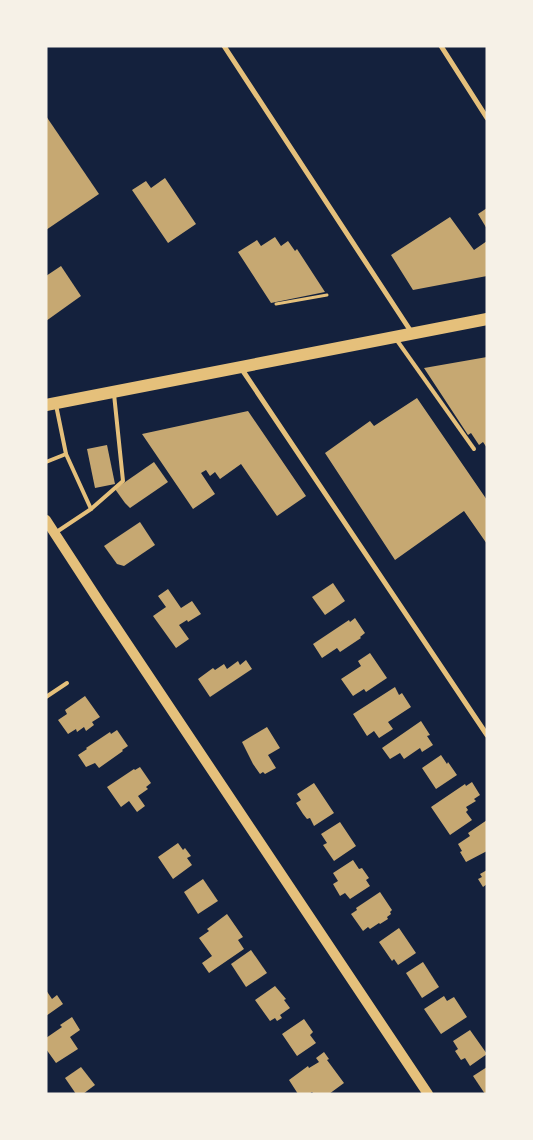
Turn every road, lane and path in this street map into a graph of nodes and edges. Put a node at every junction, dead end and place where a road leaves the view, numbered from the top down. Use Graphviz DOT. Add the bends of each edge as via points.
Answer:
graph roads {
  1 [pos="224,46"];
  2 [pos="441,46"];
  3 [pos="487,118"];
  4 [pos="326,294"];
  5 [pos="276,304"];
  6 [pos="487,319"];
  7 [pos="412,334"];
  8 [pos="395,337"];
  9 [pos="241,368"];
  10 [pos="114,392"];
  11 [pos="51,404"];
  12 [pos="474,449"];
  13 [pos="66,454"];
  14 [pos="46,462"];
  15 [pos="91,509"];
  16 [pos="46,520"];
  17 [pos="55,533"];
  18 [pos="67,683"];
  19 [pos="46,697"];
  20 [pos="487,735"];
  21 [pos="428,1094"];
  1 -- 7 [label="street"];
  2 -- 3 [label="street"];
  4 -- 5 [label="path"];
  6 -- 7 [label="main road"];
  7 -- 8 [label="main road"];
  8 -- 9 [label="main road"];
  8 -- 12 [label="lane"];
  9 -- 10 [label="main road"];
  9 -- 20 [label="street"];
  10 -- 11 [label="main road"];
  10 -- 15 [label="lane" via="123,481"];
  11 -- 13 [label="lane"];
  13 -- 14 [label="lane"];
  13 -- 15 [label="lane"];
  15 -- 17 [label="lane"];
  16 -- 17 [label="main road"];
  17 -- 21 [label="main road"];
  18 -- 19 [label="lane"];
}
